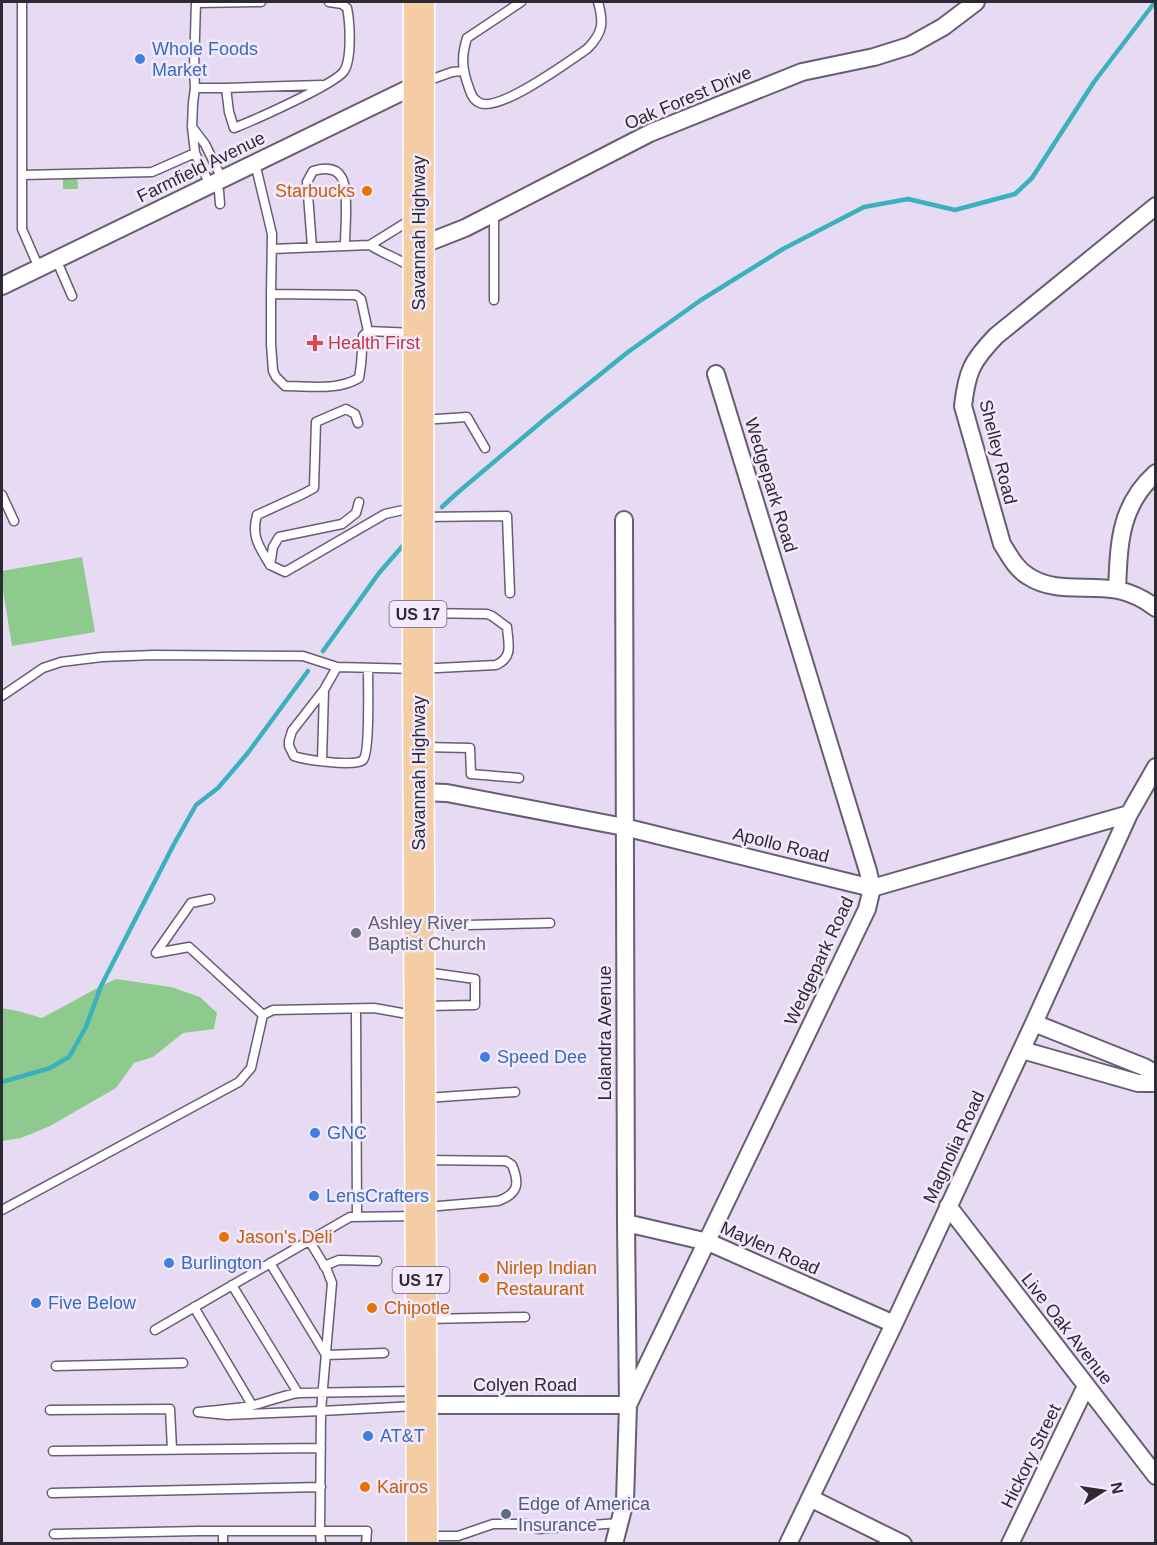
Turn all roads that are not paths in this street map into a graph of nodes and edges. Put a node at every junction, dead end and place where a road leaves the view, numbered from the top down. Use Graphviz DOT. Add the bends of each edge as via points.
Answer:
graph roads {
  1 [pos="22,2"];
  2 [pos="196,2"];
  3 [pos="261,2"];
  4 [pos="328,2"];
  5 [pos="419,2"];
  6 [pos="521,2"];
  7 [pos="598,2"];
  8 [pos="975,2"];
  9 [pos="463,71"];
  10 [pos="418,84"];
  11 [pos="326,85"];
  12 [pos="195,88"];
  13 [pos="226,88"];
  14 [pos="192,127"];
  15 [pos="195,153"];
  16 [pos="255,163"];
  17 [pos="22,175"];
  18 [pos="216,182"];
  19 [pos="220,204"];
  20 [pos="1155,206"];
  21 [pos="419,213"];
  22 [pos="494,213"];
  23 [pos="370,245"];
  24 [pos="345,246"];
  25 [pos="312,247"];
  26 [pos="272,249"];
  27 [pos="56,259"];
  28 [pos="419,260"];
  29 [pos="39,268"];
  30 [pos="2,286"];
  31 [pos="271,294"];
  32 [pos="72,296"];
  33 [pos="494,300"];
  34 [pos="368,331"];
  35 [pos="419,334"];
  36 [pos="716,374"];
  37 [pos="418,420"];
  38 [pos="358,423"];
  39 [pos="485,448"];
  40 [pos="1155,473"];
  41 [pos="2,495"];
  42 [pos="359,502"];
  43 [pos="418,512"];
  44 [pos="624,520"];
  45 [pos="14,521"];
  46 [pos="270,565"];
  47 [pos="1117,590"];
  48 [pos="510,592"];
  49 [pos="1155,608"];
  50 [pos="418,612"];
  51 [pos="337,667"];
  52 [pos="368,668"];
  53 [pos="418,669"];
  54 [pos="324,690"];
  55 [pos="2,696"];
  56 [pos="418,746"];
  57 [pos="322,761"];
  58 [pos="1155,767"];
  59 [pos="519,778"];
  60 [pos="419,792"];
  61 [pos="1129,814"];
  62 [pos="624,827"];
  63 [pos="872,888"];
  64 [pos="210,898"];
  65 [pos="550,923"];
  66 [pos="419,926"];
  67 [pos="419,971"];
  68 [pos="356,1009"];
  69 [pos="419,1011"];
  70 [pos="263,1015"];
  71 [pos="1034,1023"];
  72 [pos="1098,1048"];
  73 [pos="1022,1050"];
  74 [pos="1091,1069"];
  75 [pos="1155,1074"];
  76 [pos="1155,1083"];
  77 [pos="514,1092"];
  78 [pos="420,1098"];
  79 [pos="420,1160"];
  80 [pos="948,1206"];
  81 [pos="2,1210"];
  82 [pos="420,1212"];
  83 [pos="357,1216"];
  84 [pos="626,1223"];
  85 [pos="309,1240"];
  86 [pos="708,1242"];
  87 [pos="377,1261"];
  88 [pos="270,1263"];
  89 [pos="324,1266"];
  90 [pos="232,1285"];
  91 [pos="194,1307"];
  92 [pos="525,1317"];
  93 [pos="421,1319"];
  94 [pos="894,1324"];
  95 [pos="155,1330"];
  96 [pos="384,1353"];
  97 [pos="326,1355"];
  98 [pos="183,1363"];
  99 [pos="56,1366"];
  100 [pos="1086,1386"];
  101 [pos="323,1393"];
  102 [pos="297,1394"];
  103 [pos="421,1398"];
  104 [pos="628,1404"];
  105 [pos="252,1405"];
  106 [pos="50,1410"];
  107 [pos="321,1411"];
  108 [pos="321,1448"];
  109 [pos="172,1449"];
  110 [pos="53,1451"];
  111 [pos="1155,1476"];
  112 [pos="321,1487"];
  113 [pos="52,1493"];
  114 [pos="810,1498"];
  115 [pos="619,1523"];
  116 [pos="223,1531"];
  117 [pos="320,1531"];
  118 [pos="54,1534"];
  119 [pos="422,1540"];
  120 [pos="223,1544"];
  121 [pos="321,1544"];
  122 [pos="366,1544"];
  123 [pos="614,1544"];
  124 [pos="788,1544"];
  125 [pos="903,1544"];
  126 [pos="1010,1544"];
  1 -- 17 [label="lane"];
  2 -- 3 [label="lane"];
  2 -- 12 [label="lane"];
  4 -- 11 [label="lane" via="347,8 350,22 348,63 343,73"];
  5 -- 10 [label="highway, Savannah Highway / US 17"];
  6 -- 9 [label="lane" via="467,38"];
  7 -- 9 [label="lane" via="602,23 594,42 516,95 479,103 472,96"];
  8 -- 22 [label="street, Oak Forest Drive" via="944,27 909,46 801,72 650,133"];
  9 -- 10 [label="lane"];
  10 -- 16 [label="street, Farmfield Avenue"];
  10 -- 21 [label="highway, Savannah Highway / US 17"];
  11 -- 13 [label="lane"];
  11 -- 13 [label="lane" via="234,128"];
  12 -- 13 [label="lane"];
  12 -- 14 [label="lane"];
  14 -- 15 [label="lane"];
  14 -- 18 [label="lane" via="205,144"];
  15 -- 17 [label="lane" via="152,172"];
  15 -- 18 [label="lane"];
  16 -- 18 [label="street, Farmfield Avenue"];
  16 -- 26 [label="lane"];
  17 -- 29 [label="lane" via="22,229"];
  18 -- 19 [label="lane"];
  18 -- 27 [label="street, Farmfield Avenue"];
  20 -- 47 [label="street, Shelley Road" via="988,344 969,372 963,406 1002,544 1014,562 1027,576 1044,584"];
  21 -- 23 [label="lane"];
  21 -- 28 [label="highway, Savannah Highway / US 17"];
  22 -- 28 [label="street, Oak Forest Drive"];
  22 -- 33 [label="lane"];
  23 -- 24 [label="lane"];
  23 -- 28 [label="lane" via="402,261"];
  24 -- 25 [label="lane"];
  24 -- 25 [label="lane" via="346,188 338,172 322,168 313,171 307,182"];
  25 -- 26 [label="lane"];
  26 -- 31 [label="lane"];
  27 -- 29 [label="street, Farmfield Avenue"];
  27 -- 32 [label="lane"];
  28 -- 35 [label="highway, Savannah Highway / US 17"];
  29 -- 30 [label="street, Farmfield Avenue"];
  31 -- 34 [label="lane" via="356,295 361,299"];
  31 -- 34 [label="lane" via="273,371 285,386 333,387 358,378 363,336"];
  34 -- 35 [label="lane"];
  35 -- 37 [label="highway, Savannah Highway / US 17"];
  36 -- 63 [label="street, Wedgepark Road"];
  37 -- 39 [label="lane" via="467,417"];
  37 -- 43 [label="highway, Savannah Highway / US 17"];
  38 -- 46 [label="lane" via="355,414 346,409 316,422 314,488 257,515 256,541"];
  40 -- 47 [label="street" via="1127,513"];
  41 -- 45 [label="lane"];
  42 -- 46 [label="lane" via="357,513 342,524 279,537"];
  43 -- 46 [label="lane" via="385,514 285,572"];
  43 -- 48 [label="lane" via="507,516"];
  43 -- 50 [label="highway, Savannah Highway / US 17"];
  44 -- 62 [label="street, Lolandra Avenue"];
  47 -- 49 [label="street, Shelley Road" via="1135,595"];
  50 -- 53 [label="highway, Savannah Highway / US 17"];
  50 -- 53 [label="lane" via="492,616 507,627 508,654 504,662 496,665"];
  51 -- 52 [label="lane"];
  51 -- 54 [label="lane"];
  51 -- 55 [label="lane" via="303,657 102,657 43,668"];
  52 -- 53 [label="lane"];
  52 -- 57 [label="lane" via="366,754 359,762"];
  53 -- 56 [label="highway, Savannah Highway / US 17"];
  54 -- 57 [label="lane"];
  54 -- 57 [label="lane" via="292,731 289,741 294,756"];
  56 -- 59 [label="lane" via="470,747 471,774"];
  56 -- 60 [label="highway, Savannah Highway / US 17"];
  58 -- 61 [label="street, Magnolia Road"];
  60 -- 62 [label="street, Apollo Road" via="447,793"];
  60 -- 66 [label="highway, Savannah Highway / US 17"];
  61 -- 63 [label="street, Apollo Road"];
  61 -- 71 [label="street, Magnolia Road"];
  62 -- 63 [label="street, Apollo Road"];
  62 -- 84 [label="street, Lolandra Avenue"];
  63 -- 86 [label="street, Wedgepark Road" via="867,909"];
  64 -- 70 [label="lane" via="191,903 156,953 189,947"];
  65 -- 66 [label="lane"];
  66 -- 67 [label="highway, Savannah Highway / US 17"];
  67 -- 69 [label="highway, Savannah Highway / US 17"];
  67 -- 69 [label="lane" via="475,979 475,1005"];
  68 -- 69 [label="lane"];
  68 -- 70 [label="lane" via="273,1010"];
  68 -- 83 [label="lane"];
  69 -- 78 [label="highway, Savannah Highway / US 17"];
  70 -- 81 [label="lane" via="251,1068 238,1082"];
  71 -- 72 [label="street"];
  71 -- 73 [label="street, Magnolia Road"];
  72 -- 74 [label="street"];
  72 -- 75 [label="street"];
  73 -- 74 [label="street"];
  73 -- 80 [label="street, Magnolia Road"];
  74 -- 76 [label="street" via="1138,1083"];
  77 -- 78 [label="lane"];
  78 -- 79 [label="highway, Savannah Highway / US 17"];
  79 -- 82 [label="highway, Savannah Highway / US 17"];
  79 -- 82 [label="lane" via="506,1161 512,1165 516,1190 498,1201"];
  80 -- 94 [label="street, Magnolia Road"];
  80 -- 100 [label="street, Live Oak Avenue"];
  82 -- 83 [label="lane"];
  82 -- 93 [label="highway, Savannah Highway / US 17"];
  83 -- 85 [label="lane"];
  84 -- 86 [label="street, Maylen Road"];
  84 -- 104 [label="street, Lolandra Avenue"];
  85 -- 88 [label="lane"];
  85 -- 89 [label="lane"];
  86 -- 94 [label="street, Maylen Road"];
  86 -- 104 [label="street, Wedgepark Road"];
  87 -- 89 [label="lane" via="339,1260"];
  88 -- 90 [label="lane"];
  88 -- 97 [label="lane"];
  89 -- 97 [label="lane" via="332,1283"];
  90 -- 91 [label="lane"];
  90 -- 102 [label="lane"];
  91 -- 95 [label="lane"];
  91 -- 105 [label="lane"];
  92 -- 93 [label="lane"];
  93 -- 103 [label="highway, Savannah Highway / US 17"];
  94 -- 114 [label="street, Magnolia Road"];
  96 -- 97 [label="lane"];
  97 -- 101 [label="lane"];
  98 -- 99 [label="lane"];
  100 -- 111 [label="street, Live Oak Avenue"];
  100 -- 126 [label="street, Hickory Street"];
  101 -- 102 [label="lane"];
  101 -- 103 [label="lane"];
  101 -- 107 [label="lane"];
  102 -- 105 [label="lane"];
  103 -- 104 [label="street, Colyen Road"];
  103 -- 107 [label="lane"];
  103 -- 119 [label="highway, Savannah Highway / US 17"];
  104 -- 115 [label="street, Lolandra Avenue" via="625,1501"];
  105 -- 107 [label="lane" via="198,1412"];
  106 -- 109 [label="lane" via="170,1409"];
  107 -- 108 [label="lane"];
  108 -- 109 [label="lane"];
  108 -- 112 [label="lane"];
  109 -- 110 [label="lane"];
  112 -- 113 [label="lane"];
  112 -- 117 [label="lane"];
  114 -- 124 [label="street, Magnolia Road"];
  114 -- 125 [label="street"];
  115 -- 119 [label="lane" via="539,1529 526,1524 494,1524 458,1536"];
  115 -- 123 [label="street, Lolandra Avenue"];
  116 -- 117 [label="lane"];
  116 -- 118 [label="lane"];
  116 -- 120 [label="lane"];
  117 -- 121 [label="lane"];
  117 -- 122 [label="lane" via="367,1531"];
}
